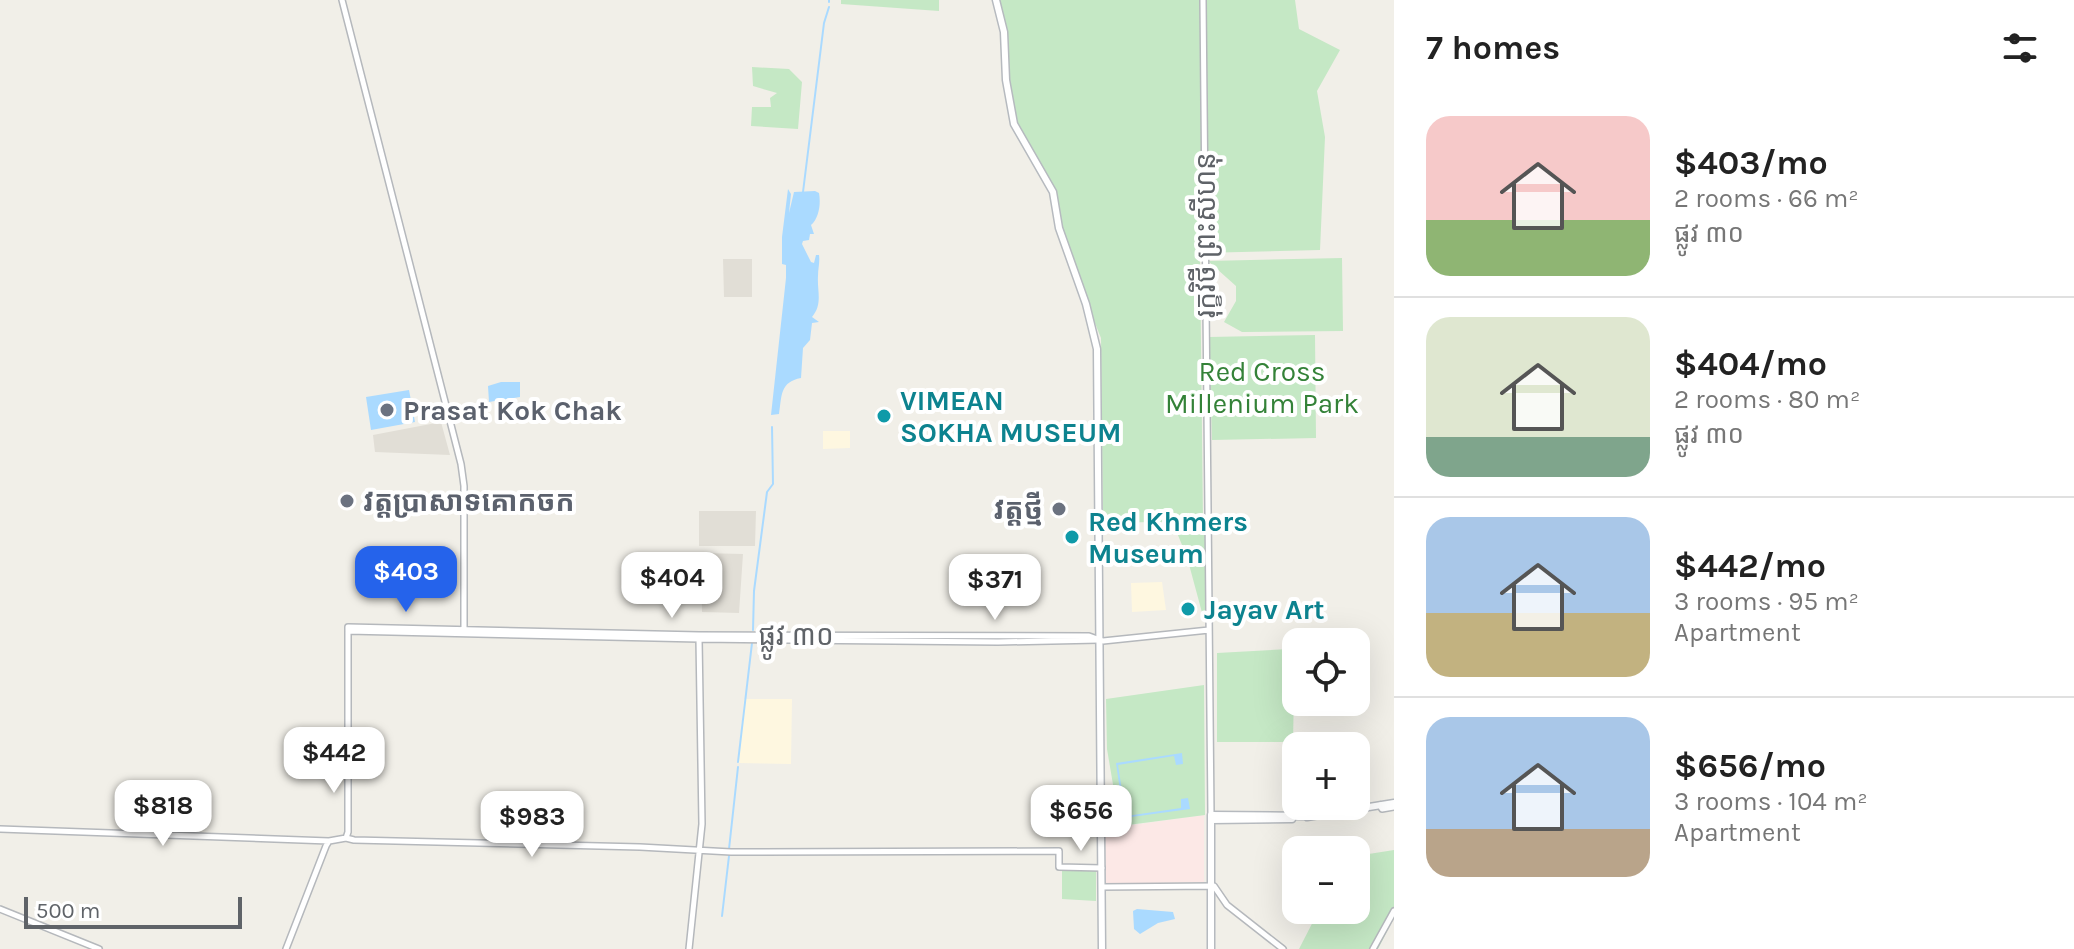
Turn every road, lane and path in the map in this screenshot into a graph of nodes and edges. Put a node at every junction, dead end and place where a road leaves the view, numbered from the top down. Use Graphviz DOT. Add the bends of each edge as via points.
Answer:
graph roads {
  1 [pos="342,0"];
  2 [pos="996,0"];
  3 [pos="1203,0"];
  4 [pos="1209,630"];
  5 [pos="464,632"];
  6 [pos="699,637"];
  7 [pos="1100,639"];
  8 [pos="1394,805"];
  9 [pos="1211,818"];
  10 [pos="0,829"];
  11 [pos="346,838"];
  12 [pos="329,841"];
  13 [pos="699,850"];
  14 [pos="1102,868"];
  15 [pos="1211,886"];
  16 [pos="1102,887"];
  17 [pos="0,909"];
  18 [pos="1394,911"];
  19 [pos="99,949"];
  20 [pos="286,949"];
  21 [pos="689,949"];
  22 [pos="1102,949"];
  23 [pos="1211,949"];
  24 [pos="1283,949"];
  25 [pos="1373,949"];
  1 -- 5 [label="street" via="461,464"];
  2 -- 7 [label="main road" via="1014,124 1053,192 1063,244 1096,342"];
  3 -- 4 [label="street, រុក្ខវិថី ព្រះសីហនុ"];
  4 -- 7 [label="street, ផ្លូវ ៣០"];
  4 -- 9 [label="street, រុក្ខវិថី ព្រះសីហនុ"];
  5 -- 6 [label="street, ផ្លូវ ៣០"];
  5 -- 11 [label="street, ផ្លូវ ៣០" via="348,629"];
  6 -- 7 [label="street, ផ្លូវ ៣០"];
  6 -- 13 [label="street"];
  7 -- 14 [label="main road"];
  8 -- 9 [label="main road" via="1294,819"];
  9 -- 15 [label="main road, រុក្ខវិថី ព្រះសីហនុ"];
  10 -- 12 [label="street"];
  11 -- 12 [label="street"];
  11 -- 13 [label="street"];
  12 -- 20 [label="street"];
  13 -- 14 [label="street" via="1059,851 1059,867"];
  13 -- 21 [label="street"];
  14 -- 16 [label="main road"];
  15 -- 16 [label="street"];
  15 -- 23 [label="main road, រុក្ខវិថី ព្រះសីហនុ"];
  15 -- 24 [label="street"];
  16 -- 22 [label="main road"];
  17 -- 19 [label="street"];
  18 -- 25 [label="street"];
}
